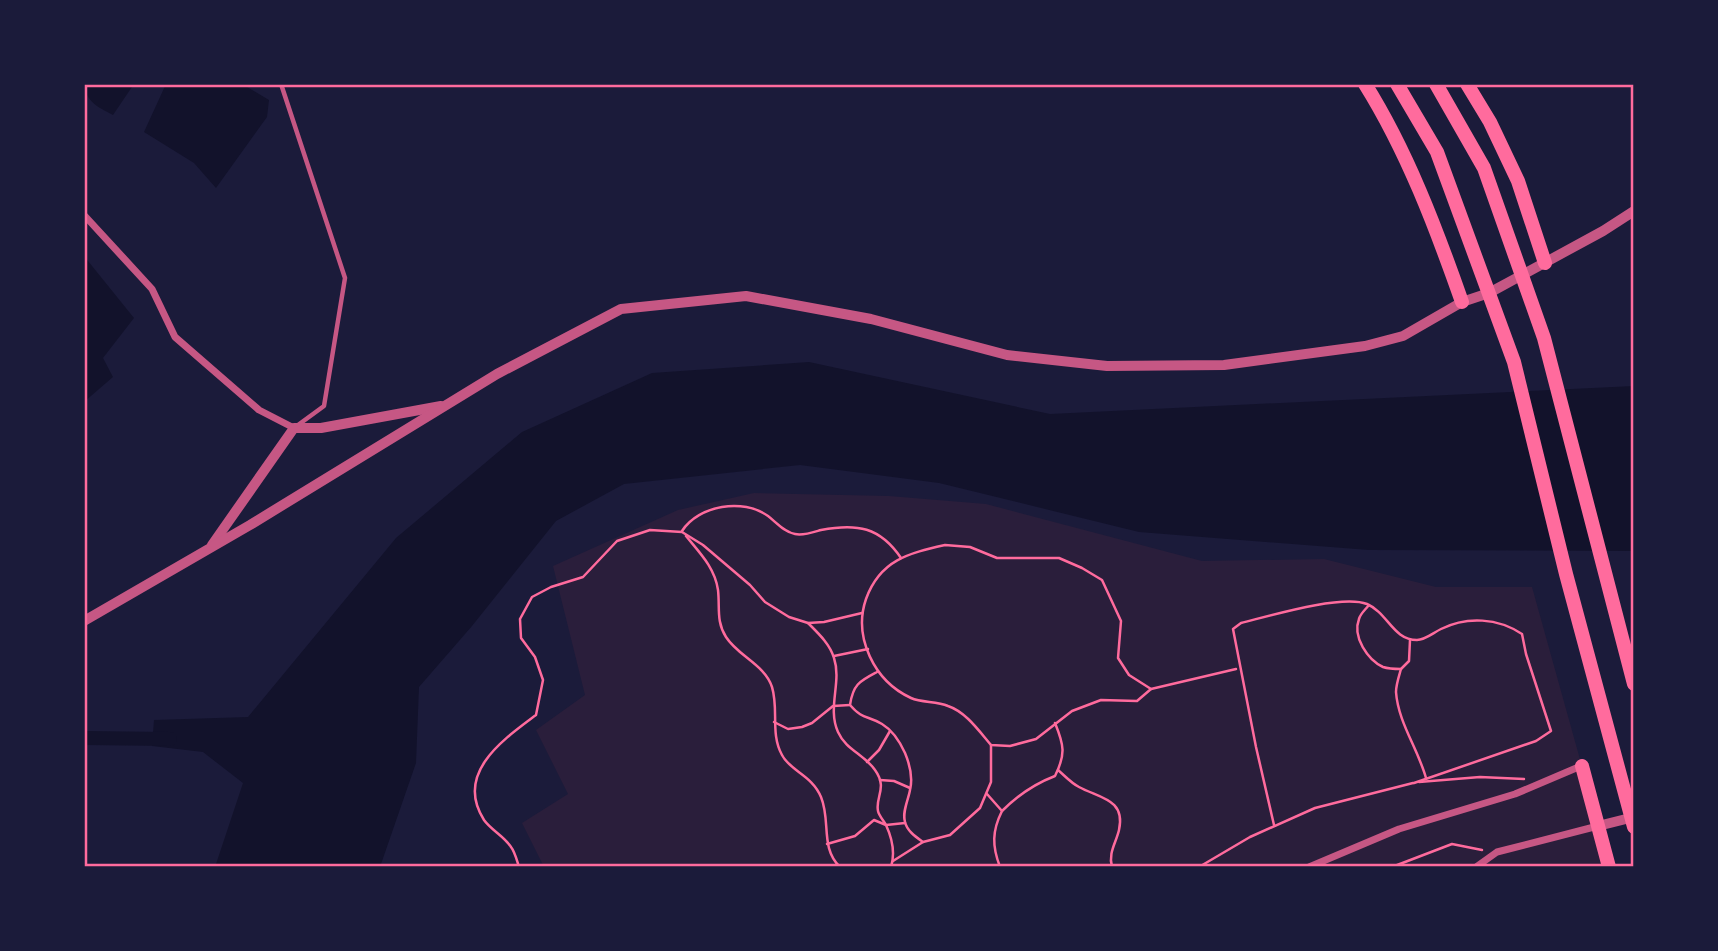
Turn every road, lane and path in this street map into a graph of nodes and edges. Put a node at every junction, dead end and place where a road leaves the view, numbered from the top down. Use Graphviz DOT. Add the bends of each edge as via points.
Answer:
graph roads {
  1 [pos="281,84"];
  2 [pos="1365,84"];
  3 [pos="1397,84"];
  4 [pos="1436,84"];
  5 [pos="1467,84"];
  6 [pos="1634,211"];
  7 [pos="84,215"];
  8 [pos="1545,263"];
  9 [pos="1462,302"];
  10 [pos="447,404"];
  11 [pos="294,428"];
  12 [pos="682,532"];
  13 [pos="210,548"];
  14 [pos="901,558"];
  15 [pos="1369,605"];
  16 [pos="862,613"];
  17 [pos="84,621"];
  18 [pos="808,624"];
  19 [pos="1410,639"];
  20 [pos="868,649"];
  21 [pos="834,656"];
  22 [pos="1236,669"];
  23 [pos="1401,669"];
  24 [pos="878,672"];
  25 [pos="1634,684"];
  26 [pos="1151,690"];
  27 [pos="850,705"];
  28 [pos="833,706"];
  29 [pos="774,722"];
  30 [pos="1055,723"];
  31 [pos="890,731"];
  32 [pos="991,745"];
  33 [pos="867,762"];
  34 [pos="1582,766"];
  35 [pos="1058,770"];
  36 [pos="1426,778"];
  37 [pos="880,780"];
  38 [pos="1549,780"];
  39 [pos="1413,783"];
  40 [pos="911,788"];
  41 [pos="987,794"];
  42 [pos="1002,811"];
  43 [pos="1634,817"];
  44 [pos="905,823"];
  45 [pos="886,825"];
  46 [pos="1275,825"];
  47 [pos="1598,826"];
  48 [pos="1634,827"];
  49 [pos="923,842"];
  50 [pos="827,844"];
  51 [pos="1492,856"];
  52 [pos="893,861"];
  53 [pos="519,867"];
  54 [pos="841,867"];
  55 [pos="890,867"];
  56 [pos="1000,867"];
  57 [pos="1112,867"];
  58 [pos="1199,867"];
  59 [pos="1309,867"];
  60 [pos="1392,867"];
  61 [pos="1476,867"];
  62 [pos="1609,867"];
  1 -- 11 [label="lane" via="345,278 324,406"];
  2 -- 9 [label="main road" via="1404,157"];
  3 -- 48 [label="main road" via="1437,152 1514,362"];
  4 -- 25 [label="main road" via="1484,168 1544,338"];
  5 -- 8 [label="main road" via="1518,181"];
  6 -- 8 [label="street"];
  7 -- 11 [label="street" via="152,289 175,338 259,410"];
  8 -- 9 [label="street"];
  9 -- 10 [label="street" via="1403,336 1365,346 1224,365 1107,366 1007,355 871,319 746,296 621,310"];
  10 -- 11 [label="street" via="321,428"];
  10 -- 13 [label="street"];
  11 -- 13 [label="street"];
  12 -- 14 [label="path" via="698,514 739,505 766,515 795,534 849,526 866,529 890,542"];
  12 -- 18 [label="path" via="722,559 765,602"];
  12 -- 29 [label="path" via="713,572 719,621 726,636 771,684"];
  12 -- 53 [label="path" via="650,530 617,541 583,578 532,597 520,620 521,638 535,657 543,680 536,715 498,743 479,768 475,796 484,819 512,848"];
  13 -- 17 [label="street"];
  14 -- 16 [label="path" via="890,564 871,588"];
  14 -- 26 [label="path" via="946,545 970,547 997,558 1059,558 1082,568 1102,580 1121,621 1118,658 1129,675"];
  15 -- 19 [label="path"];
  15 -- 23 [label="path" via="1359,619 1363,648 1374,662"];
  15 -- 46 [label="path" via="1354,601 1322,605 1241,623 1233,629"];
  16 -- 18 [label="path"];
  16 -- 20 [label="path"];
  18 -- 21 [label="path"];
  19 -- 23 [label="path" via="1409,661"];
  19 -- 36 [label="path" via="1421,640 1462,622 1490,620 1511,626 1522,634 1551,731 1536,741"];
  20 -- 21 [label="path"];
  20 -- 24 [label="path"];
  21 -- 28 [label="path"];
  22 -- 26 [label="path"];
  23 -- 36 [label="path" via="1396,689 1400,712"];
  24 -- 27 [label="path" via="852,691"];
  24 -- 32 [label="path" via="911,698 949,706 974,724"];
  26 -- 30 [label="path" via="1137,701 1101,699"];
  27 -- 28 [label="path"];
  27 -- 31 [label="path" via="860,716"];
  28 -- 29 [label="path" via="802,727 788,729"];
  28 -- 33 [label="path" via="837,730 847,748"];
  29 -- 50 [label="path" via="783,758 812,781 821,797"];
  30 -- 32 [label="path" via="1036,740"];
  30 -- 35 [label="path" via="1062,741 1063,760"];
  31 -- 33 [label="path"];
  31 -- 40 [label="path" via="905,753"];
  32 -- 41 [label="path"];
  33 -- 37 [label="path"];
  34 -- 38 [label="street"];
  34 -- 47 [label="main road"];
  35 -- 42 [label="path"];
  35 -- 57 [label="path" via="1077,786 1112,801 1119,829"];
  36 -- 39 [label="path"];
  37 -- 40 [label="path"];
  37 -- 45 [label="path" via="878,811"];
  38 -- 39 [label="path" via="1479,777"];
  38 -- 59 [label="street" via="1399,829"];
  39 -- 46 [label="path" via="1315,808"];
  40 -- 44 [label="path"];
  41 -- 42 [label="path"];
  41 -- 49 [label="path" via="981,808 950,835"];
  42 -- 56 [label="path" via="994,828"];
  43 -- 47 [label="street"];
  44 -- 45 [label="path"];
  44 -- 49 [label="path"];
  45 -- 50 [label="path" via="874,820 855,836"];
  45 -- 52 [label="path"];
  46 -- 58 [label="path"];
  47 -- 51 [label="street"];
  47 -- 62 [label="main road"];
  49 -- 52 [label="path"];
  50 -- 54 [label="path" via="832,859"];
  51 -- 60 [label="path" via="1479,848 1452,844"];
  51 -- 61 [label="street"];
  52 -- 55 [label="path"];
}
